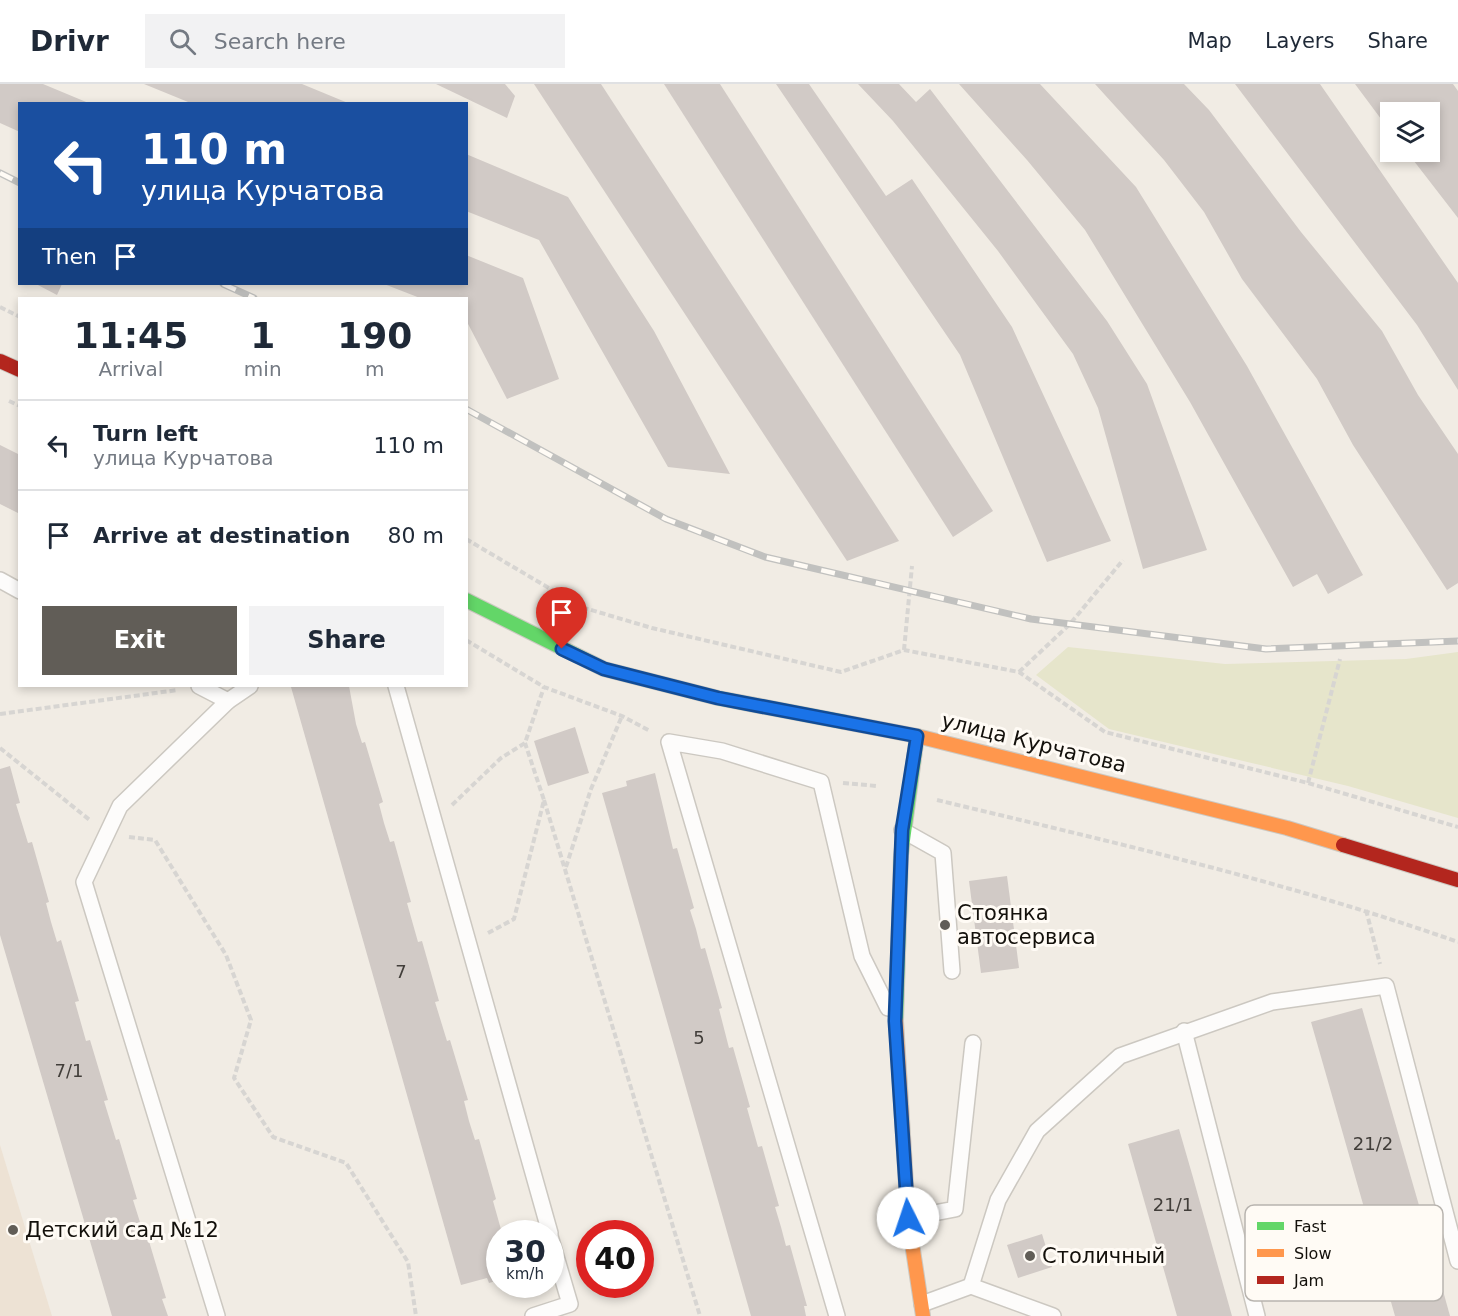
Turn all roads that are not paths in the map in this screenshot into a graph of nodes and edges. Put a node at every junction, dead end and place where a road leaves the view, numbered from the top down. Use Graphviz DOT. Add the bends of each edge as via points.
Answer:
graph roads {
  1 [pos="0,361"];
  2 [pos="18,369"];
  3 [pos="0,580"];
  4 [pos="18,590"];
  5 [pos="468,601"];
  6 [pos="202,687"];
  7 [pos="249,687"];
  8 [pos="396,687"];
  9 [pos="228,701"];
  10 [pos="917,736"];
  11 [pos="902,830"];
  12 [pos="1458,880"];
  13 [pos="952,971"];
  14 [pos="895,1021"];
  15 [pos="1184,1031"];
  16 [pos="973,1043"];
  17 [pos="908,1218"];
  18 [pos="546,1220"];
  19 [pos="1458,1261"];
  20 [pos="1245,1269"];
  21 [pos="564,1283"];
  22 [pos="971,1287"];
  23 [pos="1253,1301"];
  24 [pos="922,1310"];
  25 [pos="217,1316"];
  26 [pos="533,1316"];
  27 [pos="837,1316"];
  28 [pos="1053,1316"];
  29 [pos="1257,1316"];
  1 -- 2 [label="main road"];
  3 -- 4 [label="lane"];
  5 -- 10 [label="main road, улица Курчатова" via="604,669 718,698"];
  6 -- 9 [label="lane"];
  7 -- 9 [label="lane"];
  8 -- 18 [label="lane"];
  9 -- 25 [label="lane" via="120,806 84,882"];
  10 -- 11 [label="main road"];
  10 -- 12 [label="main road, улица Курчатова" via="1287,828"];
  11 -- 13 [label="lane" via="943,853"];
  11 -- 14 [label="main road"];
  14 -- 17 [label="main road"];
  14 -- 27 [label="lane" via="862,956 822,782 722,751 669,742"];
  15 -- 19 [label="lane" via="1272,1002 1386,986"];
  15 -- 20 [label="lane"];
  15 -- 22 [label="lane" via="1120,1056 1037,1131 998,1200"];
  16 -- 17 [label="lane" via="955,1209"];
  17 -- 24 [label="main road"];
  21 -- 26 [label="lane" via="570,1304"];
  22 -- 24 [label="lane"];
  22 -- 28 [label="lane"];
  23 -- 29 [label="lane"];
}
